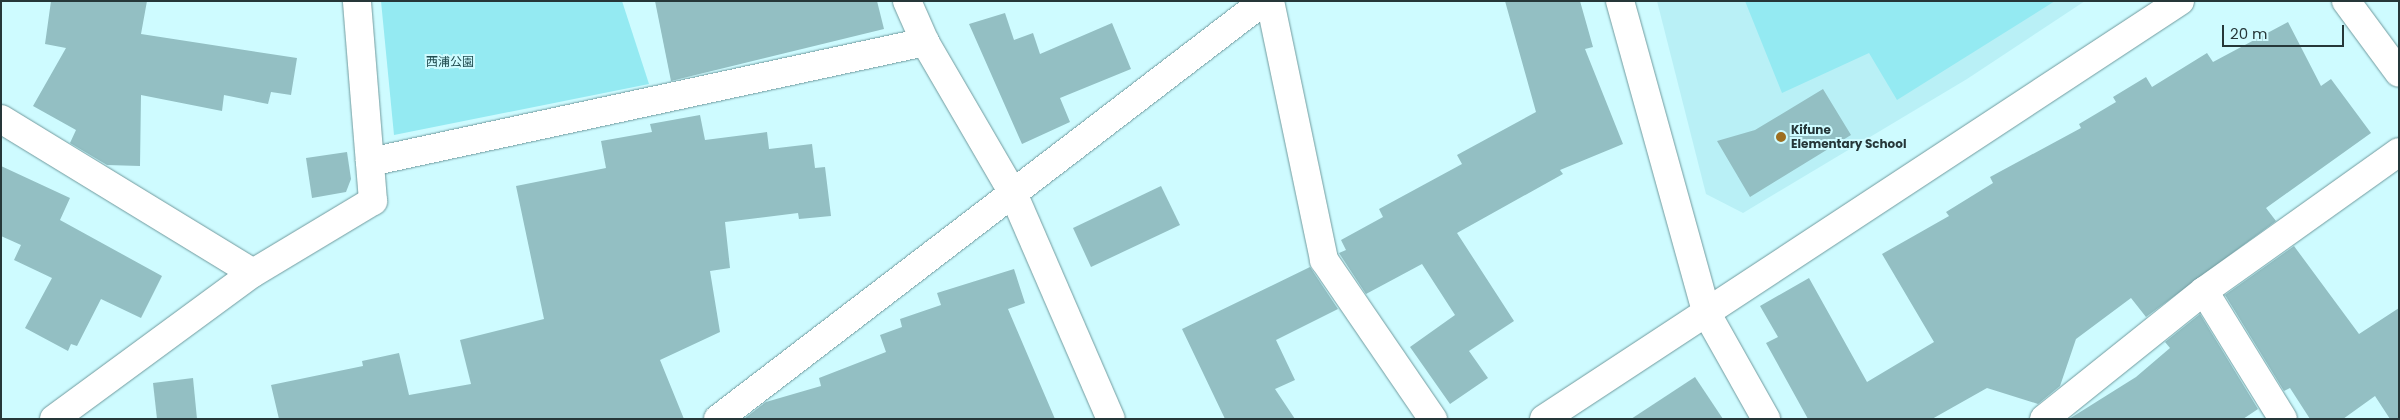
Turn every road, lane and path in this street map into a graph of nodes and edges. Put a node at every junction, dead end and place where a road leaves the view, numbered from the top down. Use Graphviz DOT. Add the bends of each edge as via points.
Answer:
graph roads {
  1 [pos="357,1"];
  2 [pos="907,1"];
  3 [pos="1264,1"];
  4 [pos="1270,1"];
  5 [pos="1620,1"];
  6 [pos="2180,1"];
  7 [pos="2346,1"];
  8 [pos="925,42"];
  9 [pos="2399,74"];
  10 [pos="1,119"];
  11 [pos="2399,152"];
  12 [pos="370,162"];
  13 [pos="1013,193"];
  14 [pos="253,274"];
  15 [pos="2204,290"];
  16 [pos="1706,312"];
  17 [pos="54,419"];
  18 [pos="718,419"];
  19 [pos="1111,419"];
  20 [pos="1433,419"];
  21 [pos="1544,419"];
  22 [pos="1766,419"];
  23 [pos="2044,419"];
  24 [pos="2283,419"];
  1 -- 12 [label="street"];
  2 -- 8 [label="street"];
  3 -- 13 [label="street"];
  4 -- 20 [label="street" via="1324,260"];
  5 -- 16 [label="street"];
  6 -- 16 [label="street"];
  7 -- 9 [label="street"];
  8 -- 12 [label="street"];
  8 -- 13 [label="street"];
  10 -- 14 [label="street"];
  11 -- 15 [label="street"];
  12 -- 14 [label="street" via="373,201"];
  13 -- 18 [label="street"];
  13 -- 19 [label="street"];
  14 -- 17 [label="street"];
  15 -- 23 [label="street"];
  15 -- 24 [label="street"];
  16 -- 21 [label="street"];
  16 -- 22 [label="street"];
}
